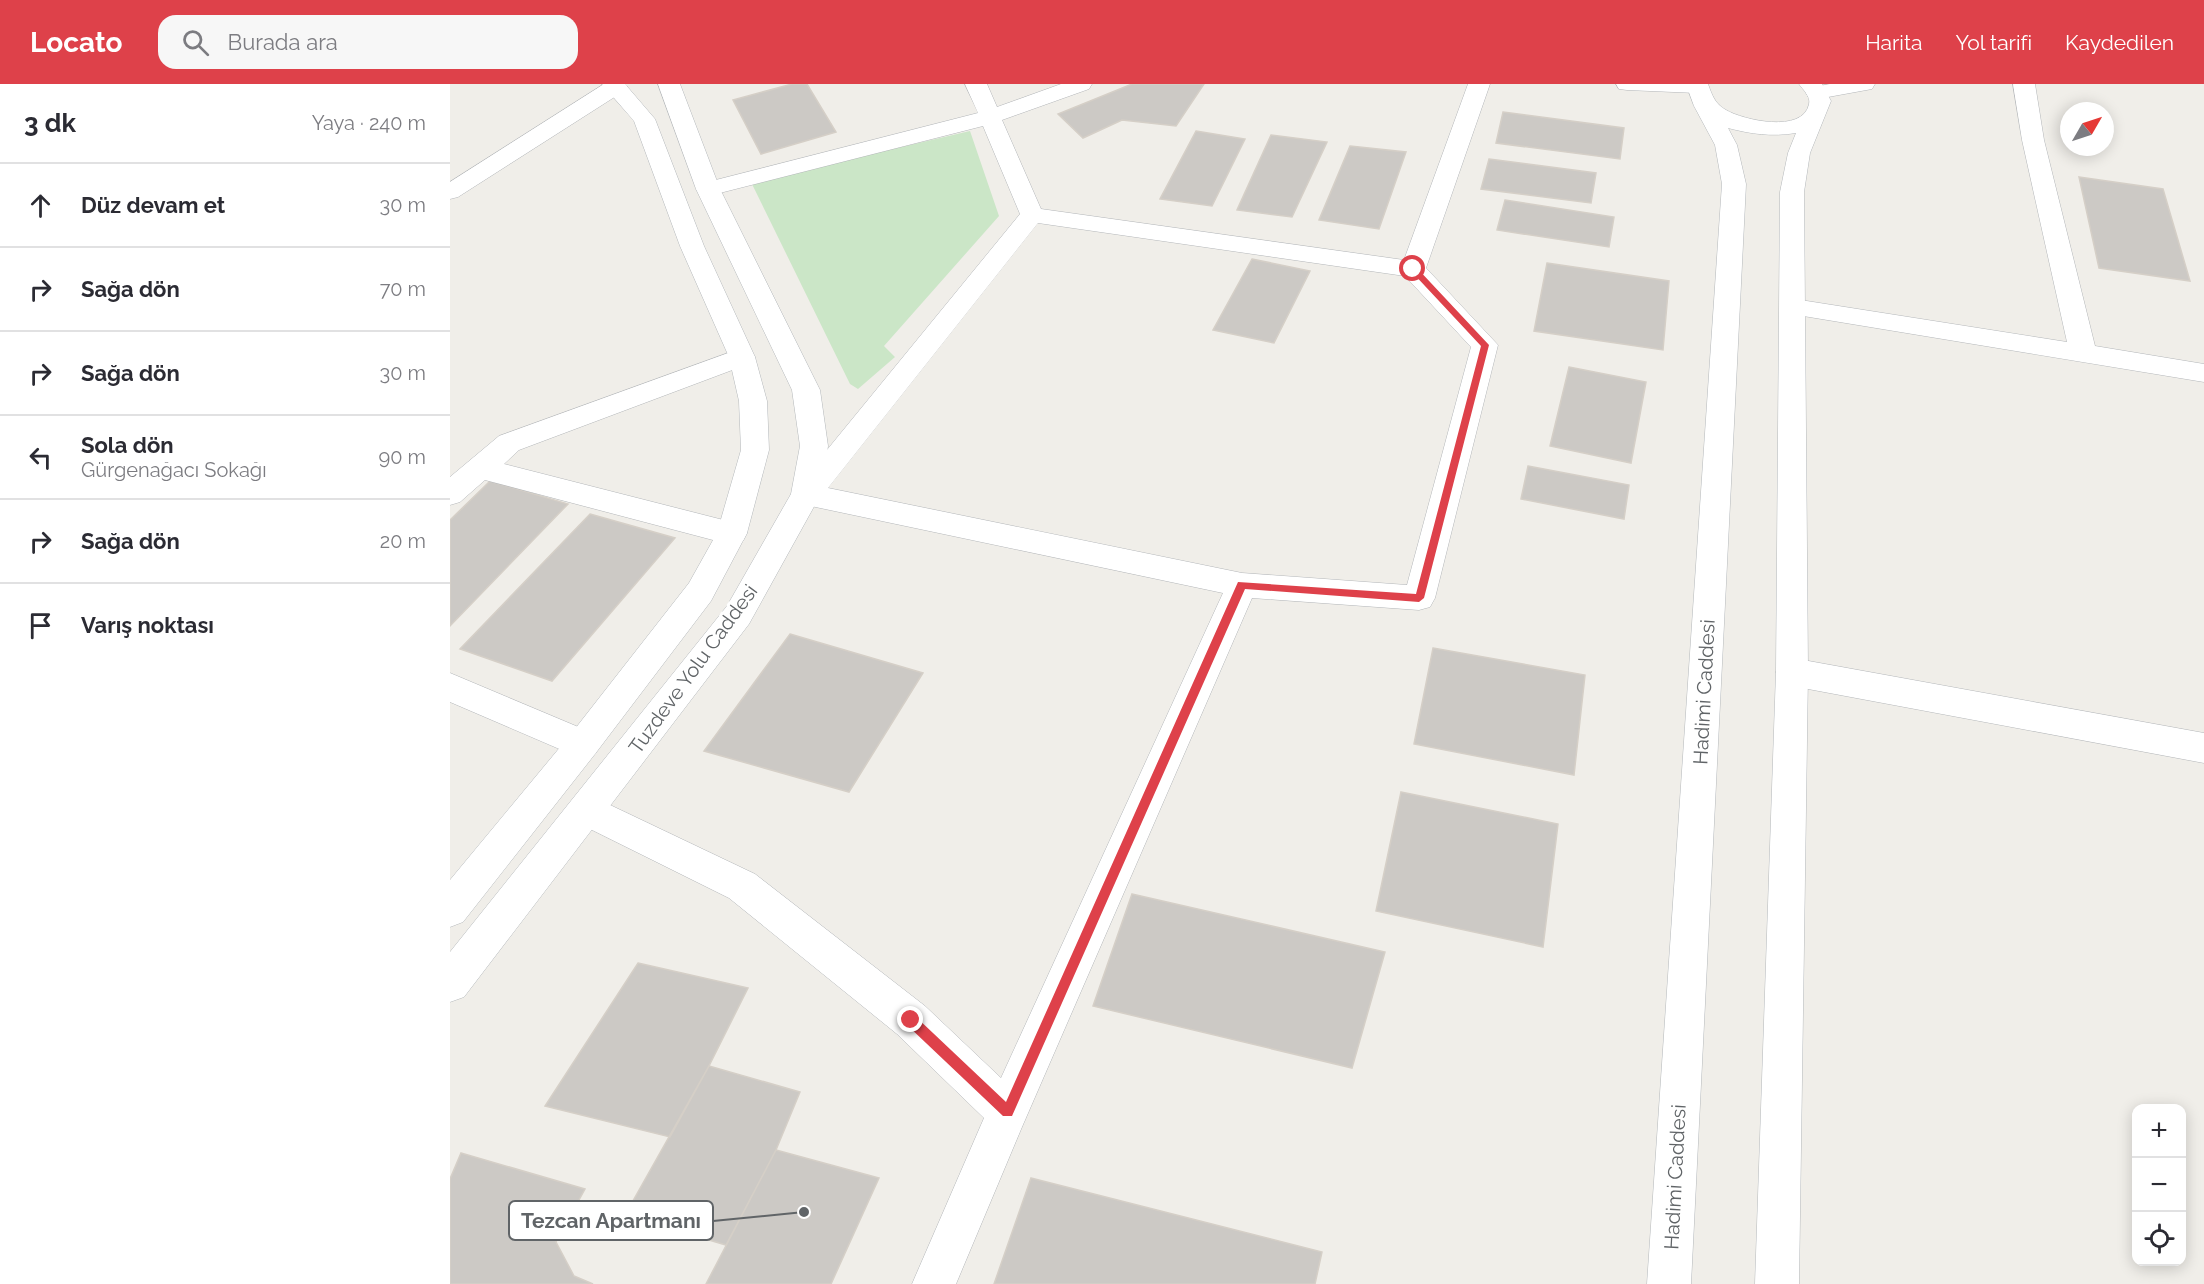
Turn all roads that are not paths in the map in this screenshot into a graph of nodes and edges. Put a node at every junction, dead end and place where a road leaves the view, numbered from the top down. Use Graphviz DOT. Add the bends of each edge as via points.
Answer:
graph roads {
  1 [pos="669,84"];
  2 [pos="976,84"];
  3 [pos="1081,84"];
  4 [pos="1479,84"];
  5 [pos="1627,84"];
  6 [pos="1864,84"];
  7 [pos="2024,84"];
  8 [pos="614,85"];
  9 [pos="1700,92"];
  10 [pos="1813,99"];
  11 [pos="990,117"];
  12 [pos="708,189"];
  13 [pos="450,192"];
  14 [pos="1032,215"];
  15 [pos="1413,269"];
  16 [pos="1794,307"];
  17 [pos="2083,353"];
  18 [pos="742,357"];
  19 [pos="2204,373"];
  20 [pos="480,468"];
  21 [pos="450,494"];
  22 [pos="806,494"];
  23 [pos="732,533"];
  24 [pos="1242,585"];
  25 [pos="1792,672"];
  26 [pos="450,687"];
  27 [pos="583,744"];
  28 [pos="2204,748"];
  29 [pos="587,810"];
  30 [pos="450,909"];
  31 [pos="450,983"];
  32 [pos="1008,1112"];
  33 [pos="934,1284"];
  34 [pos="1669,1284"];
  35 [pos="1777,1284"];
  1 -- 12 [label="street, Tuzdeve Yolu Caddesi"];
  2 -- 11 [label="street"];
  3 -- 11 [label="street"];
  4 -- 15 [label="street"];
  5 -- 9 [label="street"];
  6 -- 10 [label="street"];
  7 -- 17 [label="street" via="2033,140"];
  8 -- 13 [label="street"];
  8 -- 18 [label="street, Tuzdeve Yolu Caddesi" via="644,119 692,246"];
  9 -- 10 [label="street" via="1728,120 1758,128 1797,126"];
  9 -- 34 [label="street, Hadimi Caddesi" via="1726,145 1734,184"];
  10 -- 16 [label="street" via="1792,192"];
  11 -- 12 [label="street"];
  11 -- 14 [label="street"];
  12 -- 22 [label="street, Tuzdeve Yolu Caddesi" via="806,390 814,446"];
  14 -- 15 [label="street"];
  14 -- 22 [label="street"];
  15 -- 24 [label="street" via="1485,345 1419,598"];
  16 -- 17 [label="street"];
  16 -- 25 [label="street"];
  17 -- 19 [label="street"];
  18 -- 20 [label="street" via="510,443"];
  18 -- 23 [label="street, Tuzdeve Yolu Caddesi" via="753,400 756,450"];
  20 -- 21 [label="street"];
  20 -- 23 [label="street"];
  22 -- 24 [label="street"];
  22 -- 29 [label="street, Tuzdeve Yolu Caddesi" via="738,615"];
  23 -- 27 [label="street, Tuzdeve Yolu Caddesi" via="700,592"];
  24 -- 32 [label="street"];
  25 -- 28 [label="street"];
  25 -- 35 [label="street"];
  26 -- 27 [label="street"];
  27 -- 30 [label="street, Tuzdeve Yolu Caddesi"];
  29 -- 31 [label="street, Tuzdeve Yolu Caddesi"];
  29 -- 32 [label="street" via="742,886 911,1020"];
  32 -- 33 [label="street"];
}
